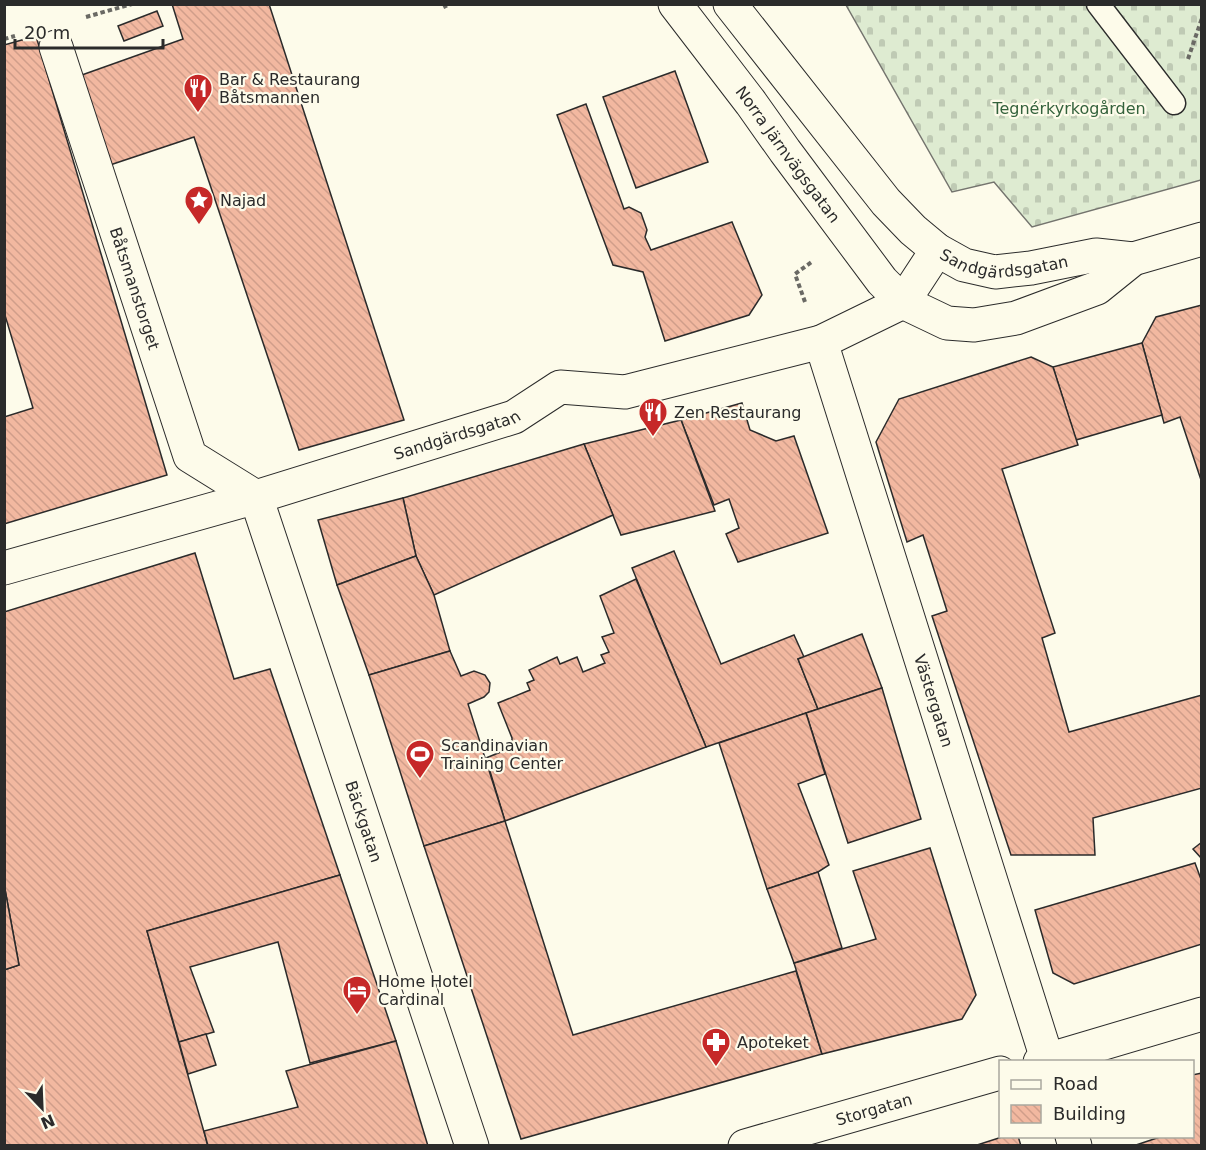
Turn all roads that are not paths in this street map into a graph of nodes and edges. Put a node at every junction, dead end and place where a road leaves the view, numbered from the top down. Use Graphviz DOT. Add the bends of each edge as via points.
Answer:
graph roads {
  1 [pos="675,4"];
  2 [pos="730,4"];
  3 [pos="1098,4"];
  4 [pos="56,47"];
  5 [pos="1174,103"];
  6 [pos="1202,239"];
  7 [pos="937,250"];
  8 [pos="1132,259"];
  9 [pos="903,302"];
  10 [pos="821,342"];
  11 [pos="256,497"];
  12 [pos="4,568"];
  13 [pos="1202,1014"];
  14 [pos="1045,1060"];
  15 [pos="1048,1060"];
  16 [pos="999,1073"];
  17 [pos="472,1146"];
  18 [pos="745,1146"];
  1 -- 9 [label="street, Norra Järnvägsgatan" via="882,281"];
  2 -- 7 [label="street" via="886,202"];
  3 -- 5 [label="lane"];
  4 -- 11 [label="street, Båtsmanstorget" via="190,456"];
  6 -- 8 [label="street, Sandgärdsgatan"];
  7 -- 8 [label="street, Sandgärdsgatan" via="964,265 995,272 1096,255"];
  7 -- 9 [label="street, Sandgärdsgatan"];
  8 -- 9 [label="street, Sandgärdsgatan" via="1097,288 1016,318 974,325 947,323"];
  9 -- 10 [label="street, Sandgärdsgatan"];
  10 -- 11 [label="street, Sandgärdsgatan" via="625,392 560,387 514,417"];
  10 -- 14 [label="street, Västergatan"];
  11 -- 12 [label="street, Sandgärdsgatan"];
  11 -- 17 [label="street, Bäckgatan"];
  13 -- 15 [label="street"];
  16 -- 18 [label="street, Storgatan"];
}
